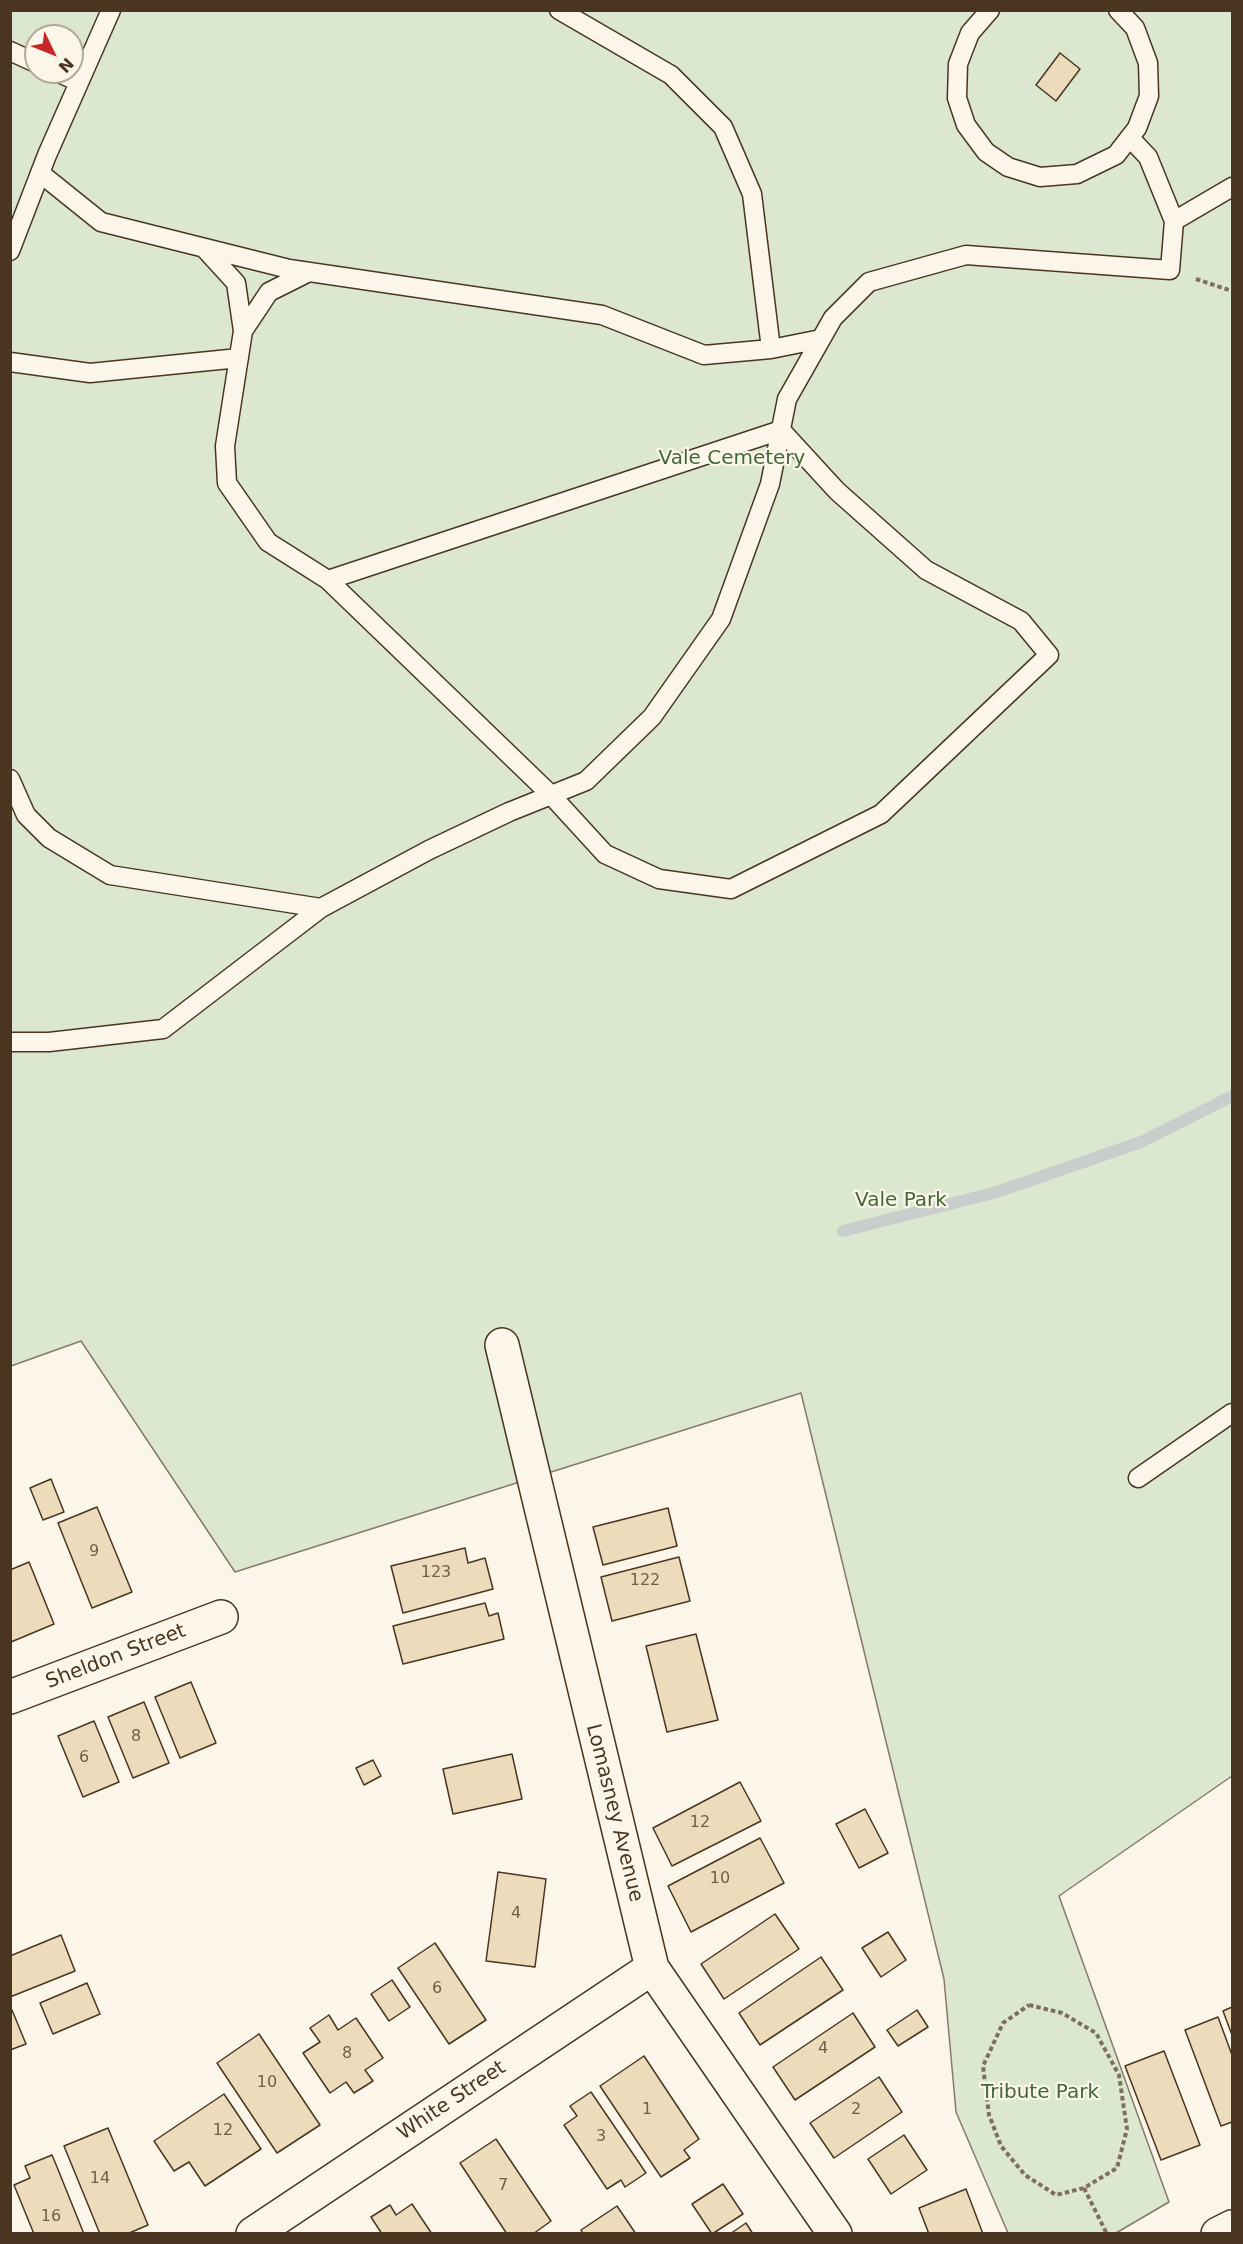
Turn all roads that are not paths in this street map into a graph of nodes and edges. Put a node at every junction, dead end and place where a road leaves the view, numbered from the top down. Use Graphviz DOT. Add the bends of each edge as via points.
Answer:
graph roads {
  1 [pos="111,10"];
  2 [pos="559,10"];
  3 [pos="990,10"];
  4 [pos="1118,10"];
  5 [pos="10,51"];
  6 [pos="24,57"];
  7 [pos="84,73"];
  8 [pos="79,84"];
  9 [pos="1130,138"];
  10 [pos="40,173"];
  11 [pos="1233,187"];
  12 [pos="1174,221"];
  13 [pos="204,248"];
  14 [pos="10,251"];
  15 [pos="309,272"];
  16 [pos="243,332"];
  17 [pos="821,339"];
  18 [pos="771,349"];
  19 [pos="239,358"];
  20 [pos="10,362"];
  21 [pos="781,430"];
  22 [pos="328,580"];
  23 [pos="10,779"];
  24 [pos="551,795"];
  25 [pos="321,908"];
  26 [pos="10,1042"];
  27 [pos="502,1345"];
  28 [pos="1233,1413"];
  29 [pos="1138,1478"];
  30 [pos="221,1617"];
  31 [pos="10,1696"];
  32 [pos="652,1968"];
  33 [pos="1233,2227"];
  34 [pos="253,2234"];
  35 [pos="835,2234"];
  36 [pos="1218,2234"];
  1 -- 7 [label="lane"];
  2 -- 18 [label="lane" via="671,75 723,128 752,194"];
  3 -- 9 [label="lane" via="970,33 958,64 957,98 966,125 986,152 1008,167 1040,177 1077,174 1116,155"];
  4 -- 9 [label="lane" via="1134,28 1148,63 1149,96"];
  5 -- 6 [label="lane"];
  8 -- 10 [label="lane"];
  9 -- 12 [label="lane" via="1148,157"];
  10 -- 13 [label="lane" via="101,222"];
  10 -- 14 [label="lane"];
  11 -- 12 [label="lane"];
  12 -- 17 [label="lane" via="1170,270 966,255 869,282 832,318"];
  13 -- 15 [label="lane"];
  13 -- 16 [label="lane" via="236,284"];
  15 -- 16 [label="lane" via="269,292"];
  15 -- 18 [label="lane" via="602,315 704,355"];
  16 -- 19 [label="lane"];
  17 -- 18 [label="lane"];
  17 -- 21 [label="lane" via="787,399"];
  19 -- 20 [label="lane" via="90,373"];
  19 -- 22 [label="lane" via="225,446 227,483 268,542"];
  21 -- 22 [label="lane"];
  21 -- 24 [label="lane" via="770,484 722,619 652,717 586,781"];
  21 -- 24 [label="lane" via="837,491 926,570 1021,621 1049,655 881,814 732,890 659,879 604,854"];
  22 -- 24 [label="lane"];
  23 -- 25 [label="lane" via="26,815 49,838 110,875"];
  24 -- 25 [label="lane" via="429,850"];
  25 -- 26 [label="lane" via="163,1029"];
  27 -- 32 [label="street, Lomasney Avenue"];
  28 -- 29 [label="lane"];
  30 -- 31 [label="street, Sheldon Street"];
  32 -- 34 [label="street, White Street"];
  32 -- 35 [label="street, Lomasney Avenue"];
  33 -- 36 [label="street"];
}
